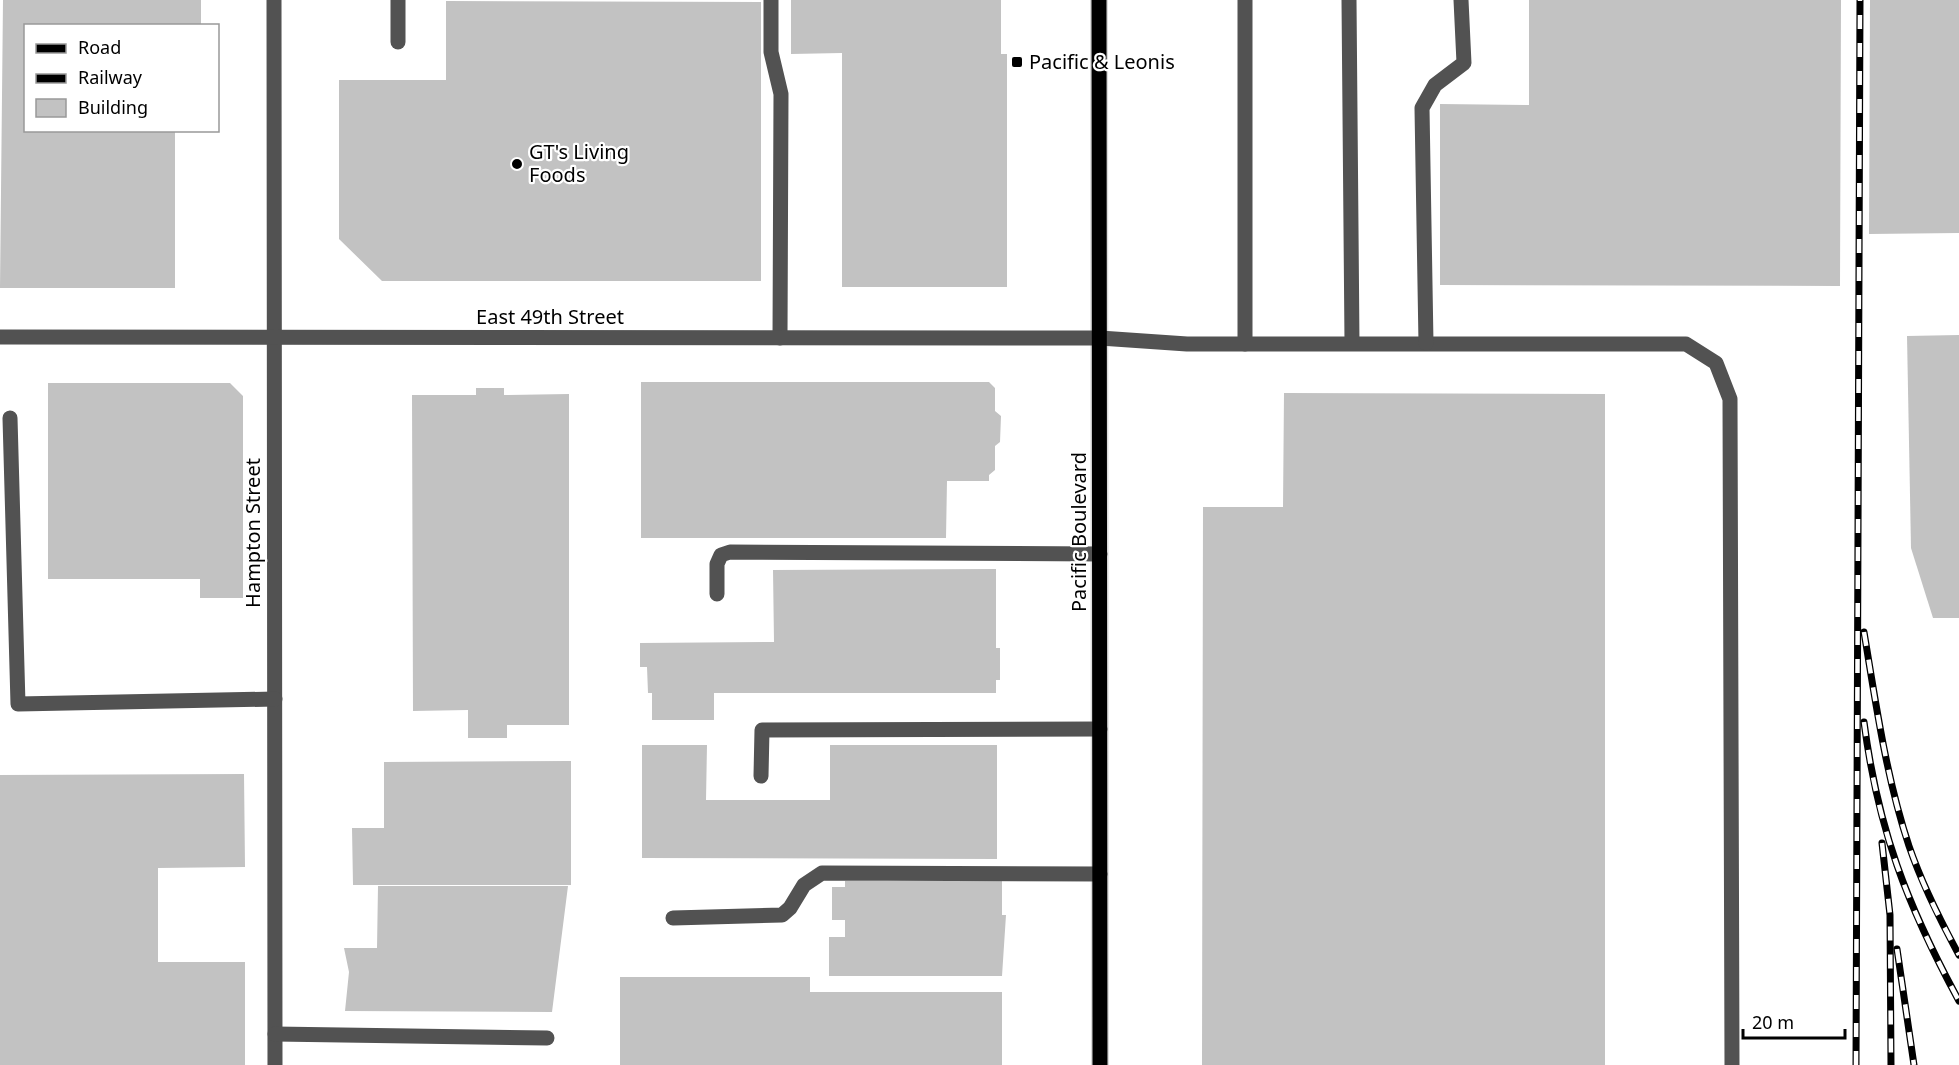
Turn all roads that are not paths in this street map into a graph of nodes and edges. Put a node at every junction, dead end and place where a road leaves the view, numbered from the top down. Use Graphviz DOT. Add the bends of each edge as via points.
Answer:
graph roads {
  1 [pos="274,0"];
  2 [pos="398,0"];
  3 [pos="771,0"];
  4 [pos="1100,0"];
  5 [pos="1245,0"];
  6 [pos="1349,0"];
  7 [pos="1461,0"];
  8 [pos="398,42"];
  9 [pos="0,337"];
  10 [pos="274,337"];
  11 [pos="780,338"];
  12 [pos="1100,338"];
  13 [pos="1352,343"];
  14 [pos="1426,343"];
  15 [pos="1245,344"];
  16 [pos="10,418"];
  17 [pos="1100,554"];
  18 [pos="717,594"];
  19 [pos="274,699"];
  20 [pos="1100,729"];
  21 [pos="761,777"];
  22 [pos="1100,874"];
  23 [pos="673,918"];
  24 [pos="275,1034"];
  25 [pos="548,1038"];
  26 [pos="275,1065"];
  27 [pos="1100,1065"];
  28 [pos="1732,1065"];
  1 -- 10 [label="street, Hampton Street"];
  2 -- 8 [label="street"];
  3 -- 11 [label="street" via="771,52 781,94"];
  4 -- 12 [label="main road, Pacific Boulevard"];
  5 -- 15 [label="street"];
  6 -- 13 [label="street"];
  7 -- 14 [label="street" via="1464,63 1435,85 1422,108"];
  9 -- 10 [label="street, East 49th Street"];
  10 -- 11 [label="street, East 49th Street"];
  10 -- 19 [label="street, Hampton Street"];
  11 -- 12 [label="street, East 49th Street"];
  12 -- 15 [label="street, East 49th Street"];
  12 -- 17 [label="main road, Pacific Boulevard"];
  13 -- 14 [label="street, East 49th Street"];
  13 -- 15 [label="street, East 49th Street"];
  14 -- 28 [label="street, East 49th Street" via="1686,344 1716,363 1730,399"];
  16 -- 19 [label="street" via="18,704"];
  17 -- 18 [label="street" via="730,552 721,555 717,564"];
  17 -- 20 [label="main road, Pacific Boulevard"];
  19 -- 24 [label="street, Hampton Street"];
  20 -- 21 [label="street" via="762,730"];
  20 -- 22 [label="main road, Pacific Boulevard"];
  22 -- 23 [label="street" via="822,873 804,885 782,915"];
  22 -- 27 [label="main road, Pacific Boulevard"];
  24 -- 25 [label="street"];
  24 -- 26 [label="street, Hampton Street"];
}
